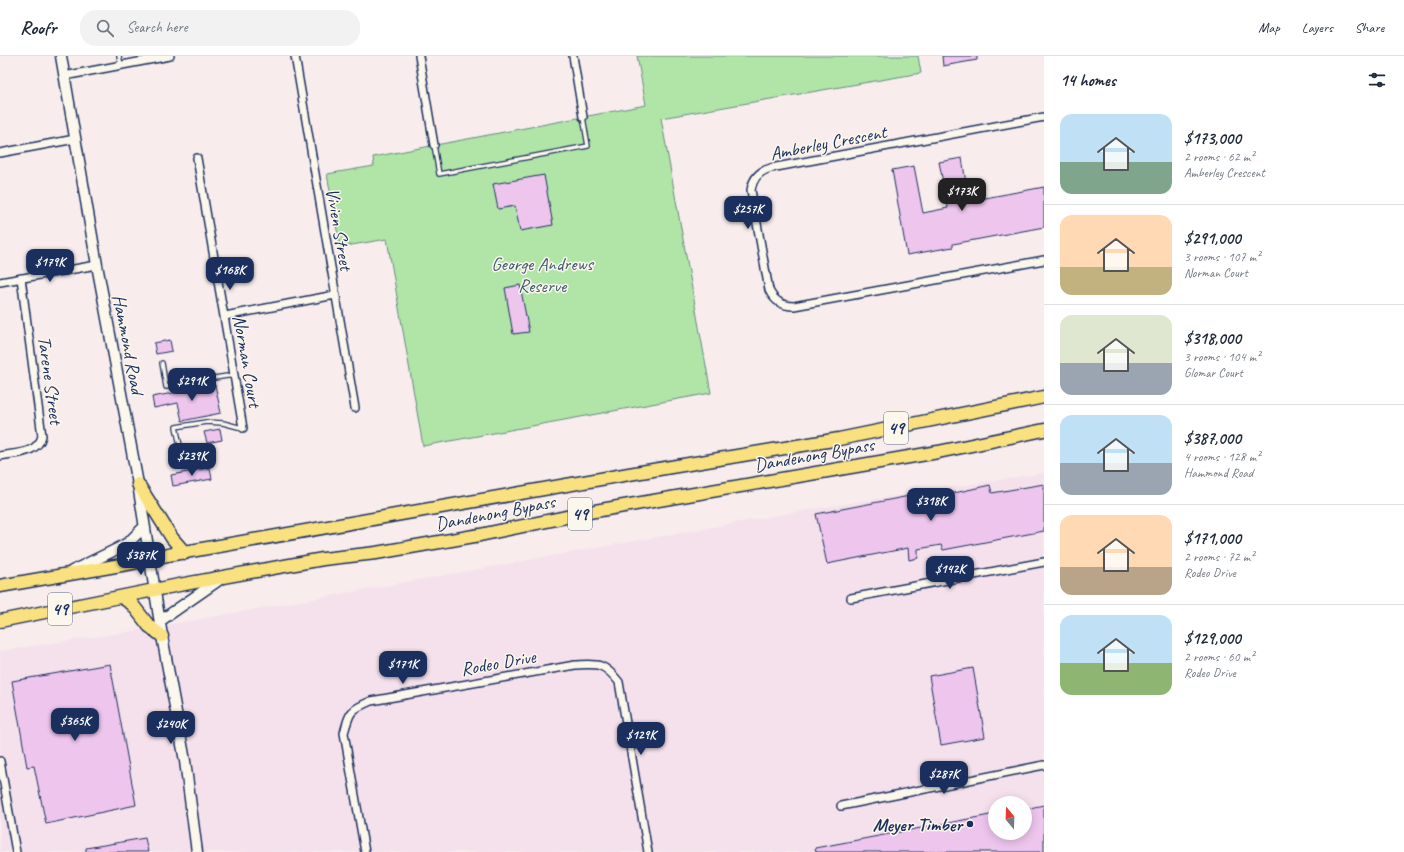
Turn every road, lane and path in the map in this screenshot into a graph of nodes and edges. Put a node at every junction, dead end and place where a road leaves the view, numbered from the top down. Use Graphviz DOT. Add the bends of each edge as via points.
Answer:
graph roads {
  1 [pos="61,56"];
  2 [pos="119,56"];
  3 [pos="170,56"];
  4 [pos="295,56"];
  5 [pos="419,56"];
  6 [pos="573,56"];
  7 [pos="121,65"];
  8 [pos="64,76"];
  9 [pos="583,117"];
  10 [pos="1044,117"];
  11 [pos="75,139"];
  12 [pos="434,146"];
  13 [pos="0,153"];
  14 [pos="197,158"];
  15 [pos="1044,260"];
  16 [pos="97,265"];
  17 [pos="21,278"];
  18 [pos="0,282"];
  19 [pos="335,295"];
  20 [pos="225,316"];
  21 [pos="162,363"];
  22 [pos="234,375"];
  23 [pos="1044,397"];
  24 [pos="355,408"];
  25 [pos="243,428"];
  26 [pos="1044,430"];
  27 [pos="0,456"];
  28 [pos="204,464"];
  29 [pos="138,484"];
  30 [pos="144,527"];
  31 [pos="185,553"];
  32 [pos="150,559"];
  33 [pos="1044,562"];
  34 [pos="65,574"];
  35 [pos="222,578"];
  36 [pos="0,586"];
  37 [pos="155,590"];
  38 [pos="121,597"];
  39 [pos="852,598"];
  40 [pos="0,621"];
  41 [pos="160,621"];
  42 [pos="162,636"];
  43 [pos="0,761"];
  44 [pos="1044,765"];
  45 [pos="841,806"];
  46 [pos="16,852"];
  47 [pos="197,852"];
  48 [pos="364,852"];
  49 [pos="648,852"];
  1 -- 8 [label="main road, Hammond Road"];
  2 -- 7 [label="lane"];
  3 -- 7 [label="street"];
  4 -- 19 [label="street, Vivien Street"];
  5 -- 12 [label="street"];
  6 -- 9 [label="street"];
  7 -- 8 [label="street"];
  8 -- 11 [label="main road, Hammond Road"];
  9 -- 12 [label="lane" via="588,146 439,174"];
  10 -- 15 [label="street, Amberley Crescent" via="771,168 759,174 751,190 769,290 776,301 784,305 794,306"];
  11 -- 13 [label="street"];
  11 -- 16 [label="main road, Hammond Road"];
  14 -- 20 [label="street, Norman Court"];
  16 -- 17 [label="street"];
  16 -- 29 [label="main road, Hammond Road"];
  17 -- 18 [label="street"];
  17 -- 27 [label="street, Tarene Street" via="42,436 35,449"];
  19 -- 20 [label="street"];
  19 -- 24 [label="street, Vivien Street"];
  20 -- 22 [label="street, Norman Court"];
  21 -- 22 [label="lane" via="166,387"];
  22 -- 25 [label="street, Norman Court"];
  23 -- 31 [label="highway, Dandenong Bypass / 49" via="846,437"];
  25 -- 28 [label="lane" via="206,422 176,427 185,468"];
  26 -- 35 [label="highway, Dandenong Bypass / 49" via="938,452 595,511 480,535 376,553 323,559"];
  29 -- 30 [label="main road, Hammond Road"];
  29 -- 31 [label="highway" via="172,538"];
  30 -- 32 [label="main road, Hammond Road"];
  30 -- 34 [label="main road" via="123,546"];
  31 -- 32 [label="highway, Dandenong Bypass / 49"];
  32 -- 34 [label="highway, Dandenong Bypass / 49"];
  32 -- 37 [label="main road, Hammond Road"];
  33 -- 39 [label="street"];
  34 -- 36 [label="highway, Dandenong Bypass / 49"];
  35 -- 37 [label="highway, Dandenong Bypass / 49"];
  35 -- 41 [label="main road"];
  37 -- 38 [label="highway, Dandenong Bypass / 49"];
  37 -- 41 [label="main road, Hammond Road"];
  38 -- 40 [label="highway, Dandenong Bypass / 49"];
  38 -- 42 [label="highway" via="132,604 149,626"];
  41 -- 42 [label="main road, Hammond Road"];
  42 -- 47 [label="main road, Hammond Road" via="185,761"];
  43 -- 46 [label="street"];
  44 -- 45 [label="street"];
  48 -- 49 [label="street, Rodeo Drive" via="344,733 348,716 356,707 387,698 575,665 598,664 610,671 618,682"];
}
